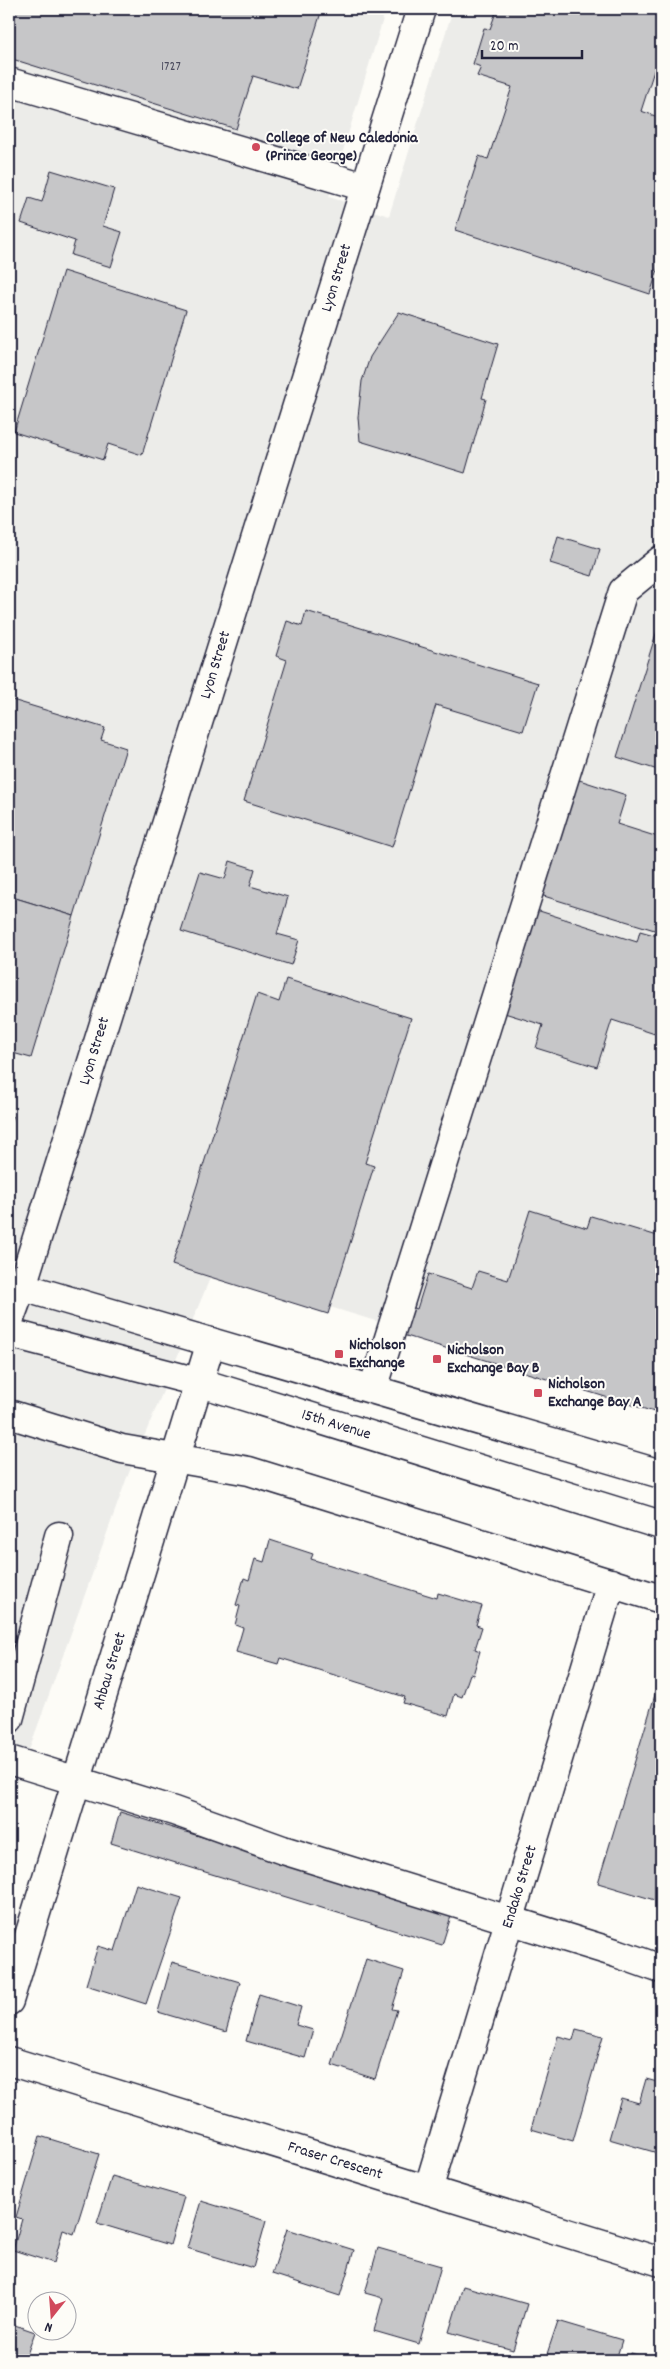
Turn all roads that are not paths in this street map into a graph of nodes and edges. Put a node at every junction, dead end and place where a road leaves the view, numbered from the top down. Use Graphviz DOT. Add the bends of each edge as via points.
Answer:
graph roads {
  1 [pos="422,9"];
  2 [pos="9,82"];
  3 [pos="365,187"];
  4 [pos="661,560"];
  5 [pos="15,1284"];
  6 [pos="9,1321"];
  7 [pos="9,1333"];
  8 [pos="212,1342"];
  9 [pos="198,1382"];
  10 [pos="373,1390"];
  11 [pos="9,1414"];
  12 [pos="176,1458"];
  13 [pos="661,1474"];
  14 [pos="661,1525"];
  15 [pos="60,1536"];
  16 [pos="611,1583"];
  17 [pos="661,1599"];
  18 [pos="9,1719"];
  19 [pos="9,1760"];
  20 [pos="77,1781"];
  21 [pos="509,1920"];
  22 [pos="661,1969"];
  23 [pos="9,2001"];
  24 [pos="9,2061"];
  25 [pos="428,2190"];
  26 [pos="661,2262"];
  1 -- 3 [label="street, Lyon Street"];
  2 -- 3 [label="street"];
  3 -- 5 [label="street, Lyon Street"];
  4 -- 10 [label="street" via="623,591"];
  5 -- 6 [label="street, Lyon Street"];
  5 -- 8 [label="street"];
  7 -- 9 [label="street, 15th Avenue"];
  8 -- 9 [label="street, Ahbau Street"];
  8 -- 10 [label="street"];
  9 -- 12 [label="street, Ahbau Street"];
  9 -- 14 [label="street, 15th Avenue"];
  10 -- 13 [label="street"];
  11 -- 12 [label="street" via="122,1449"];
  12 -- 16 [label="street" via="248,1471"];
  12 -- 20 [label="street, Ahbau Street"];
  15 -- 18 [label="street"];
  16 -- 17 [label="street"];
  16 -- 21 [label="street, Endako Street"];
  19 -- 20 [label="street"];
  20 -- 21 [label="street" via="283,1850"];
  20 -- 23 [label="street, Ahbau Street"];
  21 -- 22 [label="street"];
  21 -- 25 [label="street, Endako Street"];
  24 -- 25 [label="street, Fraser Crescent"];
  25 -- 26 [label="street, Fraser Crescent"];
}
